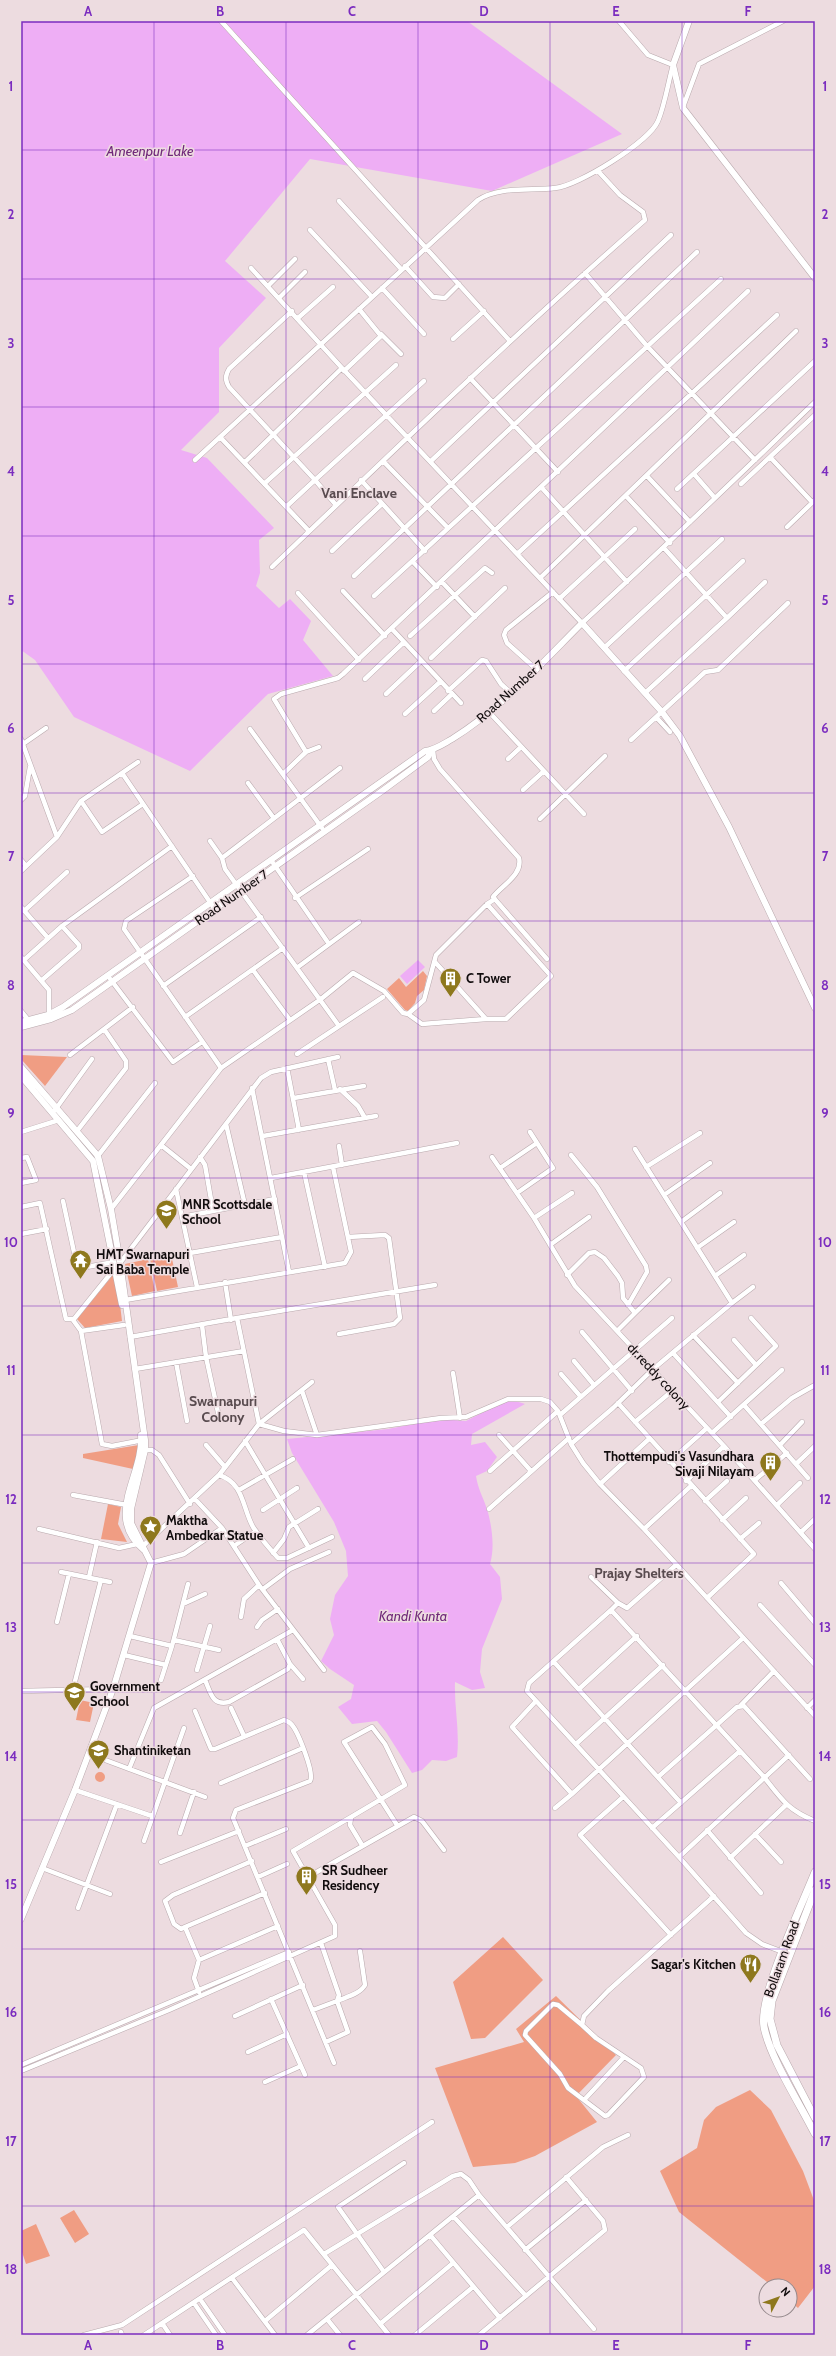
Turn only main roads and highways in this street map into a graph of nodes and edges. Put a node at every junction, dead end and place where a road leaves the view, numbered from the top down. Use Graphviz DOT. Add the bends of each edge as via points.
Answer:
graph roads {
  1 [pos="815,1872"];
  2 [pos="813,1890"];
  3 [pos="815,2118"];
  4 [pos="815,2134"];
  1 -- 2 [label="main road, Bollaram Road"];
  2 -- 3 [label="main road, Bollaram Road" via="772,2001 770,2019 777,2045"];
  2 -- 4 [label="main road, Bollaram Road" via="783,1952 766,1995 764,2026 771,2048"];
}
